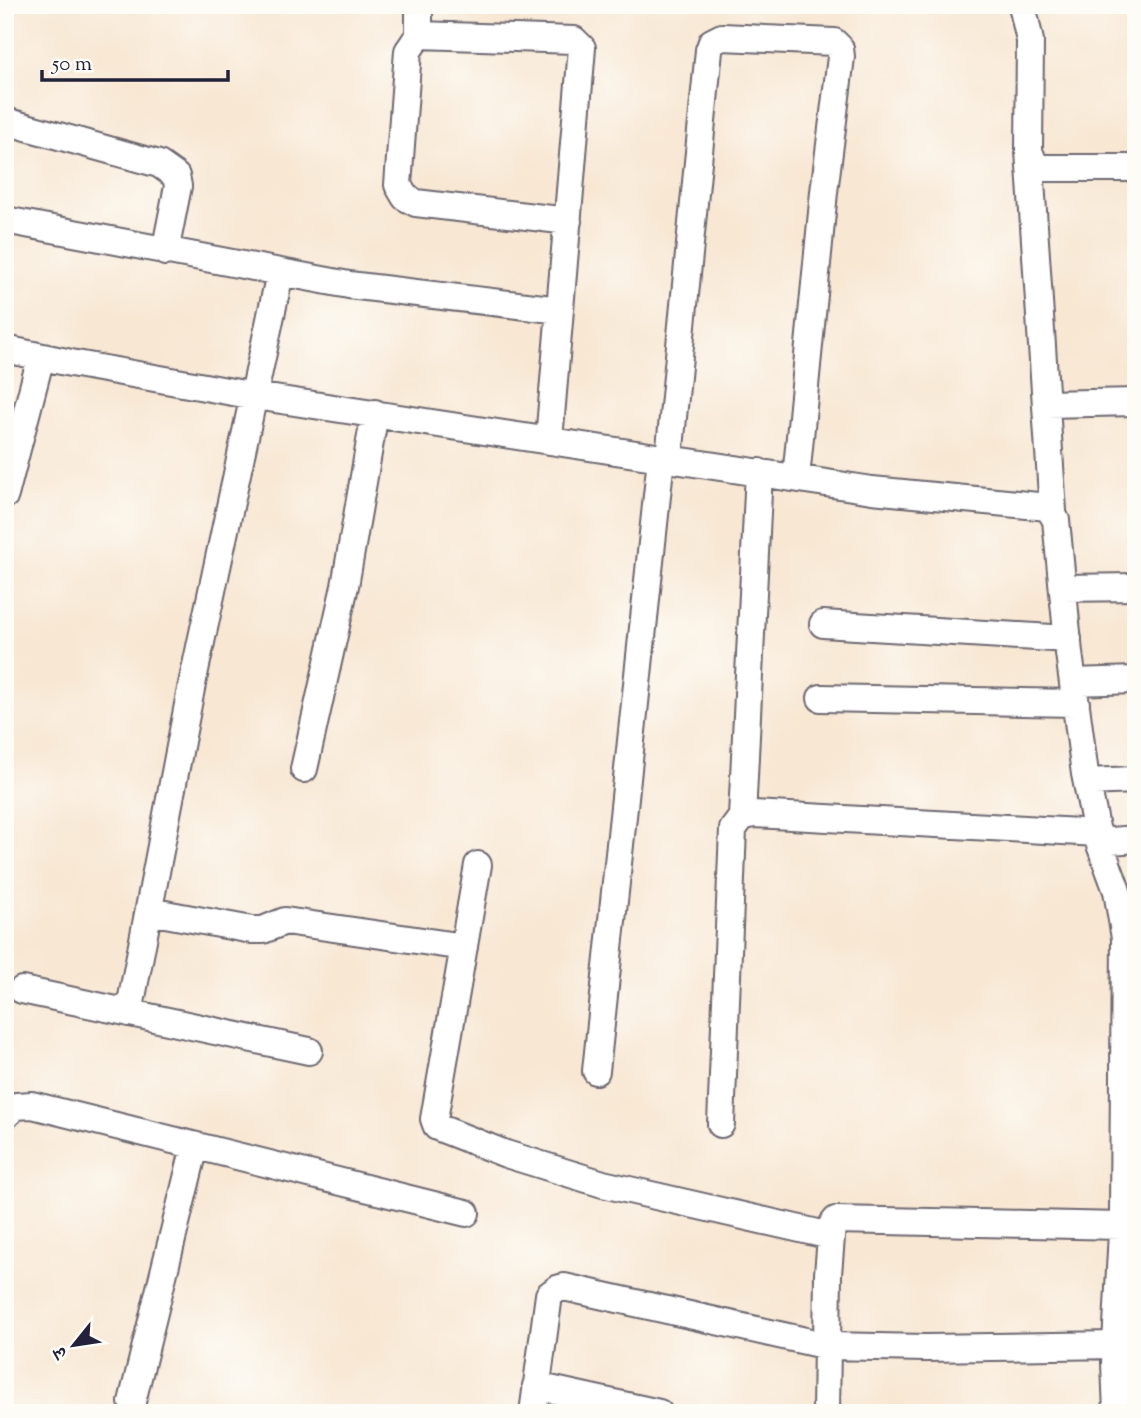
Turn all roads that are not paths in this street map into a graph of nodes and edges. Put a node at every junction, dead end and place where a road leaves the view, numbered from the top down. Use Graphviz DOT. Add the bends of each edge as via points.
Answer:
graph roads {
  1 [pos="419,5"];
  2 [pos="1022,5"];
  3 [pos="419,35"];
  4 [pos="5,121"];
  5 [pos="1029,151"];
  6 [pos="1136,168"];
  7 [pos="5,220"];
  8 [pos="568,221"];
  9 [pos="165,252"];
  10 [pos="280,273"];
  11 [pos="560,310"];
  12 [pos="5,349"];
  13 [pos="41,357"];
  14 [pos="255,396"];
  15 [pos="1136,401"];
  16 [pos="1046,404"];
  17 [pos="375,413"];
  18 [pos="549,440"];
  19 [pos="665,458"];
  20 [pos="759,472"];
  21 [pos="796,478"];
  22 [pos="5,495"];
  23 [pos="1053,512"];
  24 [pos="1136,587"];
  25 [pos="1063,588"];
  26 [pos="823,624"];
  27 [pos="1068,639"];
  28 [pos="1136,680"];
  29 [pos="1075,692"];
  30 [pos="821,698"];
  31 [pos="304,769"];
  32 [pos="1136,780"];
  33 [pos="1087,782"];
  34 [pos="742,817"];
  35 [pos="1099,838"];
  36 [pos="1136,839"];
  37 [pos="478,864"];
  38 [pos="149,911"];
  39 [pos="1130,938"];
  40 [pos="464,947"];
  41 [pos="22,990"];
  42 [pos="129,1013"];
  43 [pos="309,1051"];
  44 [pos="596,1072"];
  45 [pos="5,1116"];
  46 [pos="721,1124"];
  47 [pos="195,1146"];
  48 [pos="1130,1188"];
  49 [pos="467,1213"];
  50 [pos="1122,1226"];
  51 [pos="831,1236"];
  52 [pos="1127,1313"];
  53 [pos="1116,1345"];
  54 [pos="828,1346"];
  55 [pos="536,1385"];
  56 [pos="132,1402"];
  57 [pos="533,1413"];
  58 [pos="659,1413"];
  59 [pos="826,1413"];
  60 [pos="1117,1413"];
  1 -- 3 [label="street"];
  2 -- 5 [label="street" via="1030,41"];
  3 -- 8 [label="street" via="408,51 398,185 405,197"];
  3 -- 8 [label="street" via="580,43"];
  4 -- 9 [label="street" via="169,169 178,186"];
  5 -- 6 [label="street" via="1042,168"];
  5 -- 16 [label="street"];
  7 -- 9 [label="street"];
  8 -- 11 [label="street"];
  9 -- 10 [label="street"];
  10 -- 11 [label="street"];
  10 -- 14 [label="street"];
  11 -- 18 [label="street"];
  12 -- 13 [label="street"];
  13 -- 14 [label="street"];
  13 -- 22 [label="street"];
  14 -- 17 [label="street"];
  14 -- 38 [label="street" via="191,689"];
  15 -- 16 [label="street"];
  16 -- 23 [label="street"];
  17 -- 18 [label="street"];
  17 -- 31 [label="street" via="345,586"];
  18 -- 19 [label="street"];
  19 -- 20 [label="street"];
  19 -- 21 [label="street" via="712,42 722,37 834,42 841,57"];
  19 -- 44 [label="street"];
  20 -- 21 [label="street"];
  20 -- 34 [label="street"];
  21 -- 23 [label="street" via="1048,507"];
  23 -- 25 [label="street"];
  24 -- 25 [label="street"];
  25 -- 27 [label="street"];
  26 -- 27 [label="street"];
  27 -- 29 [label="street"];
  28 -- 29 [label="street"];
  29 -- 30 [label="street"];
  29 -- 33 [label="street"];
  32 -- 33 [label="street"];
  33 -- 35 [label="street"];
  34 -- 35 [label="street" via="753,814"];
  34 -- 46 [label="street" via="733,829"];
  35 -- 36 [label="street"];
  35 -- 39 [label="street"];
  37 -- 40 [label="street"];
  38 -- 40 [label="street" via="252,930 285,921"];
  38 -- 42 [label="street"];
  39 -- 48 [label="street"];
  40 -- 51 [label="street" via="434,1119 437,1127 603,1184"];
  41 -- 42 [label="street"];
  42 -- 43 [label="street"];
  45 -- 47 [label="street" via="16,1106 32,1105"];
  47 -- 49 [label="street"];
  47 -- 56 [label="street"];
  48 -- 50 [label="street"];
  50 -- 51 [label="street" via="836,1220"];
  50 -- 52 [label="street"];
  51 -- 54 [label="street"];
  52 -- 53 [label="street"];
  53 -- 54 [label="street"];
  53 -- 60 [label="street"];
  54 -- 55 [label="street" via="564,1287 549,1295"];
  54 -- 59 [label="street"];
  55 -- 57 [label="street"];
  55 -- 58 [label="street"];
}
